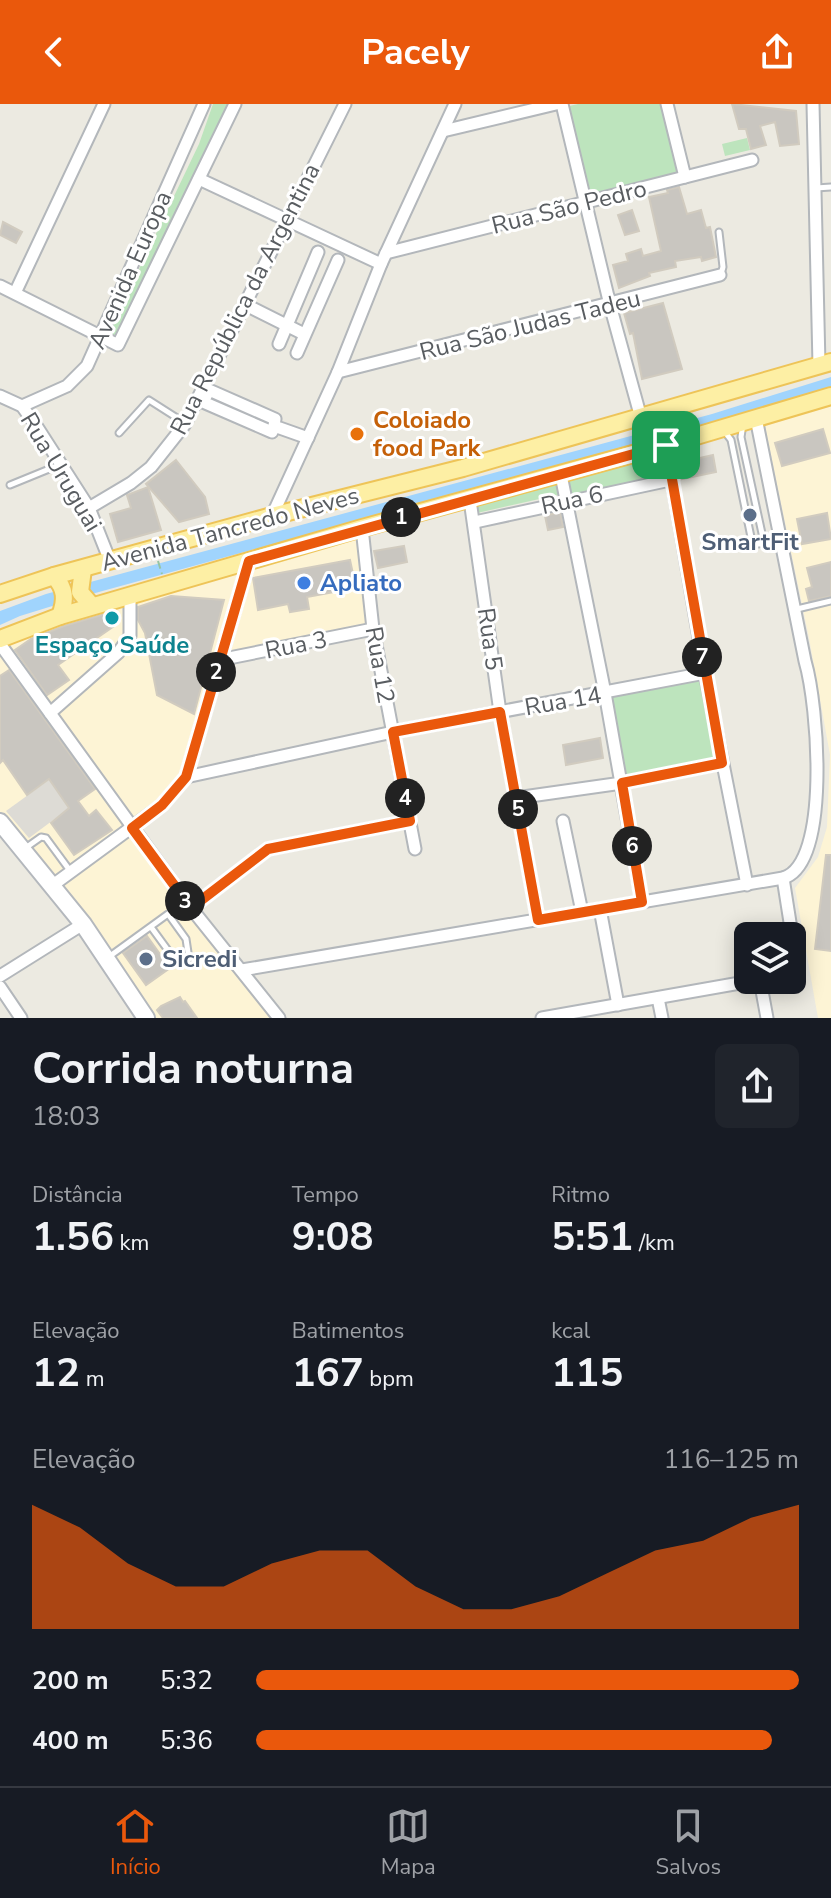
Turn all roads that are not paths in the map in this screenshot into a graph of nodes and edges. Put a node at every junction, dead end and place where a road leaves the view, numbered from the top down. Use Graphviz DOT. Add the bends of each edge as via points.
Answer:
graph roads {
  1 [pos="104,104"];
  2 [pos="204,104"];
  3 [pos="235,104"];
  4 [pos="345,104"];
  5 [pos="455,104"];
  6 [pos="559,104"];
  7 [pos="667,104"];
  8 [pos="813,104"];
  9 [pos="443,131"];
  10 [pos="752,160"];
  11 [pos="685,177"];
  12 [pos="199,179"];
  13 [pos="831,187"];
  14 [pos="815,188"];
  15 [pos="585,204"];
  16 [pos="287,220"];
  17 [pos="719,232"];
  18 [pos="318,252"];
  19 [pos="383,259"];
  20 [pos="338,260"];
  21 [pos="720,275"];
  22 [pos="0,286"];
  23 [pos="15,293"];
  24 [pos="246,305"];
  25 [pos="610,305"];
  26 [pos="287,326"];
  27 [pos="304,334"];
  28 [pos="99,337"];
  29 [pos="279,344"];
  30 [pos="297,353"];
  31 [pos="825,363"];
  32 [pos="338,372"];
  33 [pos="0,396"];
  34 [pos="831,396"];
  35 [pos="22,406"];
  36 [pos="641,418"];
  37 [pos="750,420"];
  38 [pos="185,424"];
  39 [pos="274,426"];
  40 [pos="722,428"];
  41 [pos="119,433"];
  42 [pos="308,438"];
  43 [pos="666,445"];
  44 [pos="60,465"];
  45 [pos="561,475"];
  46 [pos="670,480"];
  47 [pos="10,485"];
  48 [pos="470,500"];
  49 [pos="566,501"];
  50 [pos="89,508"];
  51 [pos="272,516"];
  52 [pos="475,522"];
  53 [pos="362,528"];
  54 [pos="110,561"];
  55 [pos="249,561"];
  56 [pos="69,588"];
  57 [pos="0,594"];
  58 [pos="130,596"];
  59 [pos="831,601"];
  60 [pos="92,606"];
  61 [pos="795,610"];
  62 [pos="373,629"];
  63 [pos="0,641"];
  64 [pos="219,660"];
  65 [pos="705,673"];
  66 [pos="605,693"];
  67 [pos="500,712"];
  68 [pos="50,713"];
  69 [pos="393,732"];
  70 [pos="722,763"];
  71 [pos="186,777"];
  72 [pos="622,783"];
  73 [pos="516,798"];
  74 [pos="410,821"];
  75 [pos="563,821"];
  76 [pos="0,822"];
  77 [pos="132,828"];
  78 [pos="415,849"];
  79 [pos="23,850"];
  80 [pos="71,872"];
  81 [pos="783,878"];
  82 [pos="53,885"];
  83 [pos="747,885"];
  84 [pos="642,902"];
  85 [pos="191,908"];
  86 [pos="600,909"];
  87 [pos="582,912"];
  88 [pos="538,920"];
  89 [pos="789,922"];
  90 [pos="83,924"];
  91 [pos="151,927"];
  92 [pos="106,959"];
  93 [pos="242,970"];
  94 [pos="0,976"];
  95 [pos="734,984"];
  96 [pos="0,987"];
  97 [pos="761,994"];
  98 [pos="658,998"];
  99 [pos="618,1005"];
  100 [pos="558,1017"];
  101 [pos="21,1018"];
  102 [pos="146,1018"];
  103 [pos="279,1018"];
  104 [pos="542,1018"];
  105 [pos="662,1018"];
  106 [pos="767,1018"];
  1 -- 23 [label="street"];
  2 -- 28 [label="street, Avenida Europa"];
  3 -- 12 [label="street"];
  4 -- 16 [label="street, Rua República da Argentina"];
  5 -- 9 [label="street"];
  6 -- 9 [label="street"];
  6 -- 15 [label="street"];
  7 -- 11 [label="street"];
  8 -- 14 [label="street"];
  9 -- 19 [label="street"];
  10 -- 11 [label="street, Rua São Pedro"];
  11 -- 15 [label="street, Rua São Pedro"];
  12 -- 16 [label="street"];
  12 -- 28 [label="street" via="118,345"];
  13 -- 14 [label="lane"];
  14 -- 31 [label="street"];
  15 -- 19 [label="street, Rua São Pedro"];
  15 -- 25 [label="street"];
  16 -- 19 [label="street"];
  16 -- 24 [label="street, Rua República da Argentina"];
  17 -- 21 [label="lane"];
  18 -- 26 [label="street"];
  19 -- 32 [label="street"];
  20 -- 27 [label="street"];
  21 -- 25 [label="street, Rua São Judas Tadeu"];
  22 -- 23 [label="street"];
  23 -- 28 [label="street"];
  24 -- 26 [label="street"];
  24 -- 38 [label="street, Rua República da Argentina"];
  25 -- 32 [label="street, Rua São Judas Tadeu"];
  25 -- 36 [label="street"];
  26 -- 27 [label="street"];
  26 -- 29 [label="street"];
  27 -- 30 [label="street"];
  28 -- 35 [label="street, Avenida Europa" via="87,366 67,386"];
  31 -- 36 [label="main road, Avenida Tancredo Neves"];
  32 -- 42 [label="street"];
  33 -- 35 [label="street, Rua Uruguai"];
  34 -- 37 [label="main road, Avenida Tancredo Neves"];
  35 -- 44 [label="street, Rua Uruguai"];
  36 -- 51 [label="main road, Avenida Tancredo Neves"];
  37 -- 40 [label="main road, Avenida Tancredo Neves"];
  37 -- 40 [label="lane" via="741,437 763,538 759,544 752,542 731,440"];
  37 -- 61 [label="street"];
  38 -- 41 [label="lane" via="149,400"];
  38 -- 50 [label="street, Rua República da Argentina" via="151,467"];
  39 -- 39 [label="street" via="275,419 209,390 203,402 272,432"];
  39 -- 42 [label="street"];
  40 -- 43 [label="main road, Avenida Tancredo Neves"];
  42 -- 51 [label="street"];
  43 -- 45 [label="main road, Avenida Tancredo Neves"];
  43 -- 46 [label="street"];
  44 -- 47 [label="lane"];
  44 -- 50 [label="street, Rua Uruguai"];
  45 -- 48 [label="main road, Avenida Tancredo Neves"];
  45 -- 49 [label="street"];
  46 -- 49 [label="street, Rua 6"];
  46 -- 65 [label="street"];
  48 -- 52 [label="street, Rua 5"];
  48 -- 53 [label="main road, Avenida Tancredo Neves"];
  49 -- 52 [label="street, Rua 6"];
  49 -- 66 [label="street"];
  50 -- 54 [label="street, Rua Uruguai"];
  51 -- 54 [label="main road, Avenida Tancredo Neves"];
  52 -- 67 [label="street, Rua 5"];
  53 -- 55 [label="main road, Avenida Tancredo Neves"];
  53 -- 62 [label="street, Rua 12"];
  54 -- 56 [label="main road, Avenida Tancredo Neves"];
  55 -- 58 [label="main road, Avenida Tancredo Neves"];
  55 -- 64 [label="street"];
  56 -- 57 [label="main road, Avenida Tancredo Neves"];
  56 -- 60 [label="main road"];
  56 -- 60 [label="main road, Avenida Tancredo Neves"];
  56 -- 63 [label="main road, Avenida Tancredo Neves"];
  58 -- 60 [label="main road, Avenida Tancredo Neves"];
  58 -- 68 [label="street" via="130,636"];
  59 -- 61 [label="lane"];
  61 -- 81 [label="street" via="817,708 824,773 815,847 796,874"];
  62 -- 64 [label="street, Rua 3"];
  62 -- 69 [label="street, Rua 12"];
  63 -- 68 [label="street"];
  64 -- 71 [label="street"];
  65 -- 66 [label="street, Rua 14"];
  65 -- 70 [label="street"];
  66 -- 67 [label="street, Rua 14"];
  66 -- 72 [label="street"];
  67 -- 69 [label="street, Rua 14"];
  67 -- 73 [label="street, Rua 5"];
  68 -- 77 [label="street"];
  69 -- 71 [label="street, Rua 14"];
  69 -- 74 [label="street, Rua 12"];
  70 -- 72 [label="street"];
  70 -- 83 [label="street"];
  71 -- 77 [label="street"];
  72 -- 73 [label="street"];
  72 -- 84 [label="street"];
  73 -- 88 [label="street, Rua 5"];
  74 -- 78 [label="street, Rua 12"];
  74 -- 85 [label="street" via="268,849"];
  75 -- 87 [label="street"];
  76 -- 79 [label="main road"];
  77 -- 80 [label="street"];
  77 -- 85 [label="street"];
  79 -- 80 [label="lane" via="44,837"];
  79 -- 82 [label="main road"];
  80 -- 82 [label="street"];
  81 -- 83 [label="street"];
  81 -- 89 [label="street"];
  82 -- 90 [label="main road"];
  83 -- 84 [label="street"];
  84 -- 86 [label="street"];
  85 -- 93 [label="street"];
  86 -- 87 [label="street"];
  86 -- 99 [label="street"];
  87 -- 88 [label="street"];
  88 -- 93 [label="street"];
  90 -- 92 [label="main road"];
  90 -- 94 [label="street"];
  91 -- 91 [label="lane" via="168,914 186,939 189,959 178,964"];
  91 -- 92 [label="lane"];
  92 -- 102 [label="main road"];
  93 -- 103 [label="street"];
  95 -- 98 [label="street"];
  96 -- 101 [label="street"];
  97 -- 106 [label="street"];
  98 -- 99 [label="street"];
  98 -- 105 [label="street"];
  99 -- 100 [label="street"];
  100 -- 104 [label="street"];
}
